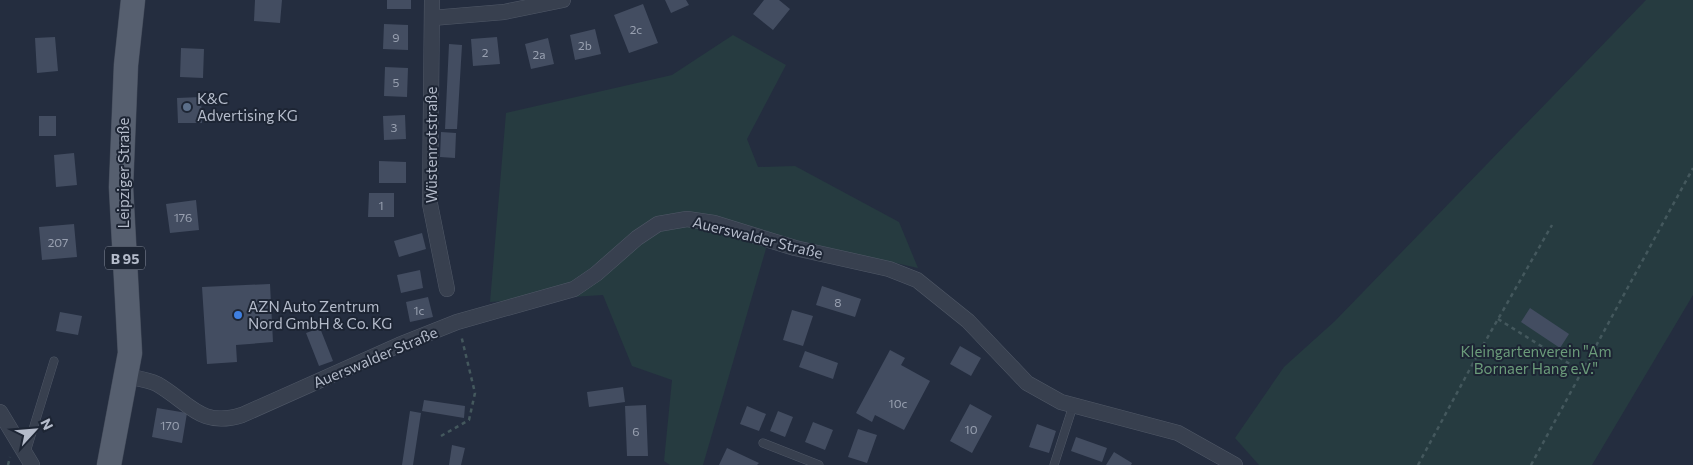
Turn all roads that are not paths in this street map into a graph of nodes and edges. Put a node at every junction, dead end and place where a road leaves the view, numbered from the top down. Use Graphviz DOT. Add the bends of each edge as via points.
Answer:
graph roads {
  1 [pos="133,0"];
  2 [pos="432,0"];
  3 [pos="563,0"];
  4 [pos="432,18"];
  5 [pos="446,288"];
  6 [pos="54,361"];
  7 [pos="127,376"];
  8 [pos="1073,406"];
  9 [pos="0,412"];
  10 [pos="763,443"];
  11 [pos="28,460"];
  12 [pos="109,465"];
  13 [pos="819,465"];
  14 [pos="1054,465"];
  15 [pos="1235,465"];
  1 -- 7 [label="main road, Leipziger Straße / B 95" via="126,65 121,178 130,330"];
  2 -- 4 [label="street, Wüstenrotstraße"];
  3 -- 4 [label="street" via="504,12"];
  4 -- 5 [label="street, Wüstenrotstraße" via="430,204"];
  6 -- 11 [label="lane"];
  7 -- 8 [label="street, Auerswalder Straße" via="155,383 211,419 225,420 457,322 574,289 658,224 687,219 714,223 795,248 889,269 917,280 968,321 1027,383"];
  7 -- 12 [label="main road, Leipziger Straße / B 95"];
  8 -- 14 [label="lane"];
  8 -- 15 [label="street, Auerswalder Straße" via="1178,433"];
  9 -- 11 [label="street"];
  10 -- 13 [label="lane"];
}
